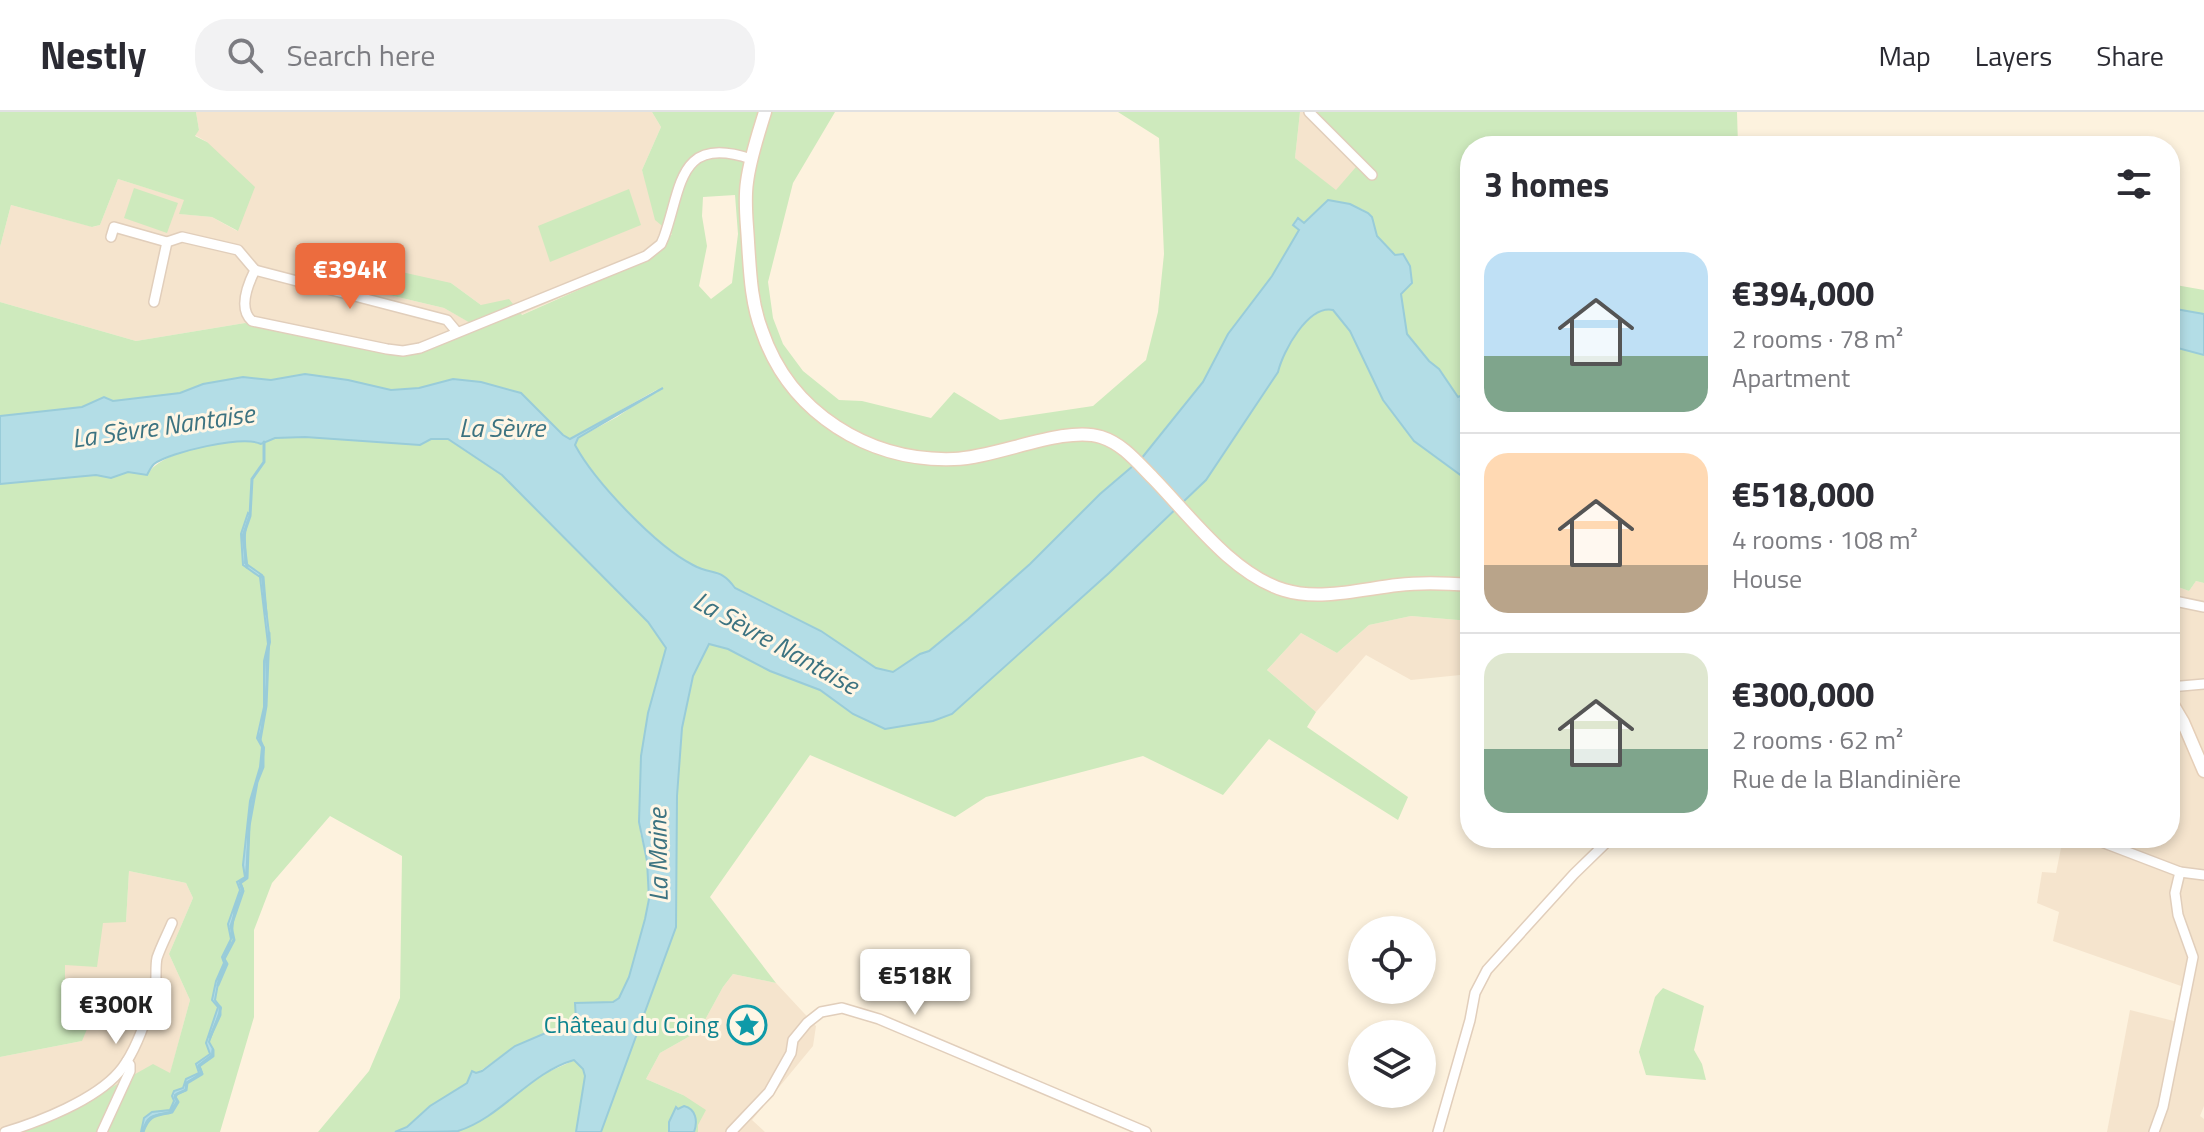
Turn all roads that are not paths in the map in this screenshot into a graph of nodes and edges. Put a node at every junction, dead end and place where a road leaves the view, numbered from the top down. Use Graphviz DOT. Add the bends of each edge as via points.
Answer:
graph roads {
  1 [pos="765,112"];
  2 [pos="1309,112"];
  3 [pos="751,159"];
  4 [pos="1372,175"];
  5 [pos="111,237"];
  6 [pos="167,242"];
  7 [pos="255,270"];
  8 [pos="154,302"];
  9 [pos="457,332"];
  10 [pos="1460,584"];
  11 [pos="2180,602"];
  12 [pos="2204,607"];
  13 [pos="2204,684"];
  14 [pos="2180,686"];
  15 [pos="2180,717"];
  16 [pos="2204,771"];
  17 [pos="1601,848"];
  18 [pos="2117,848"];
  19 [pos="2180,872"];
  20 [pos="2204,875"];
  21 [pos="172,923"];
  22 [pos="127,1061"];
  23 [pos="734,1130"];
  24 [pos="5,1132"];
  25 [pos="102,1132"];
  26 [pos="1146,1132"];
  27 [pos="1438,1132"];
  28 [pos="2154,1132"];
  1 -- 3 [label="main road"];
  2 -- 4 [label="street"];
  3 -- 9 [label="street" via="715,152 691,163 679,183 664,237 646,256"];
  3 -- 10 [label="main road" via="746,210 757,318 786,379 823,419 865,444 917,458 979,457 1079,434 1102,437 1128,453 1242,568 1264,583 1317,594"];
  5 -- 6 [label="street" via="114,227"];
  6 -- 7 [label="street" via="182,237 238,250"];
  6 -- 8 [label="street"];
  7 -- 9 [label="street" via="447,320"];
  7 -- 9 [label="street" via="244,309 252,321 403,351"];
  11 -- 12 [label="street"];
  13 -- 14 [label="street"];
  15 -- 16 [label="main road"];
  17 -- 27 [label="street" via="1487,970 1475,993"];
  18 -- 19 [label="street"];
  19 -- 20 [label="street"];
  19 -- 28 [label="street" via="2175,893 2178,915 2193,957"];
  21 -- 22 [label="street"];
  22 -- 24 [label="street" via="83,1098"];
  22 -- 25 [label="street" via="130,1071"];
  23 -- 26 [label="street" via="769,1092 793,1040 807,1023 821,1012 842,1008"];
}
